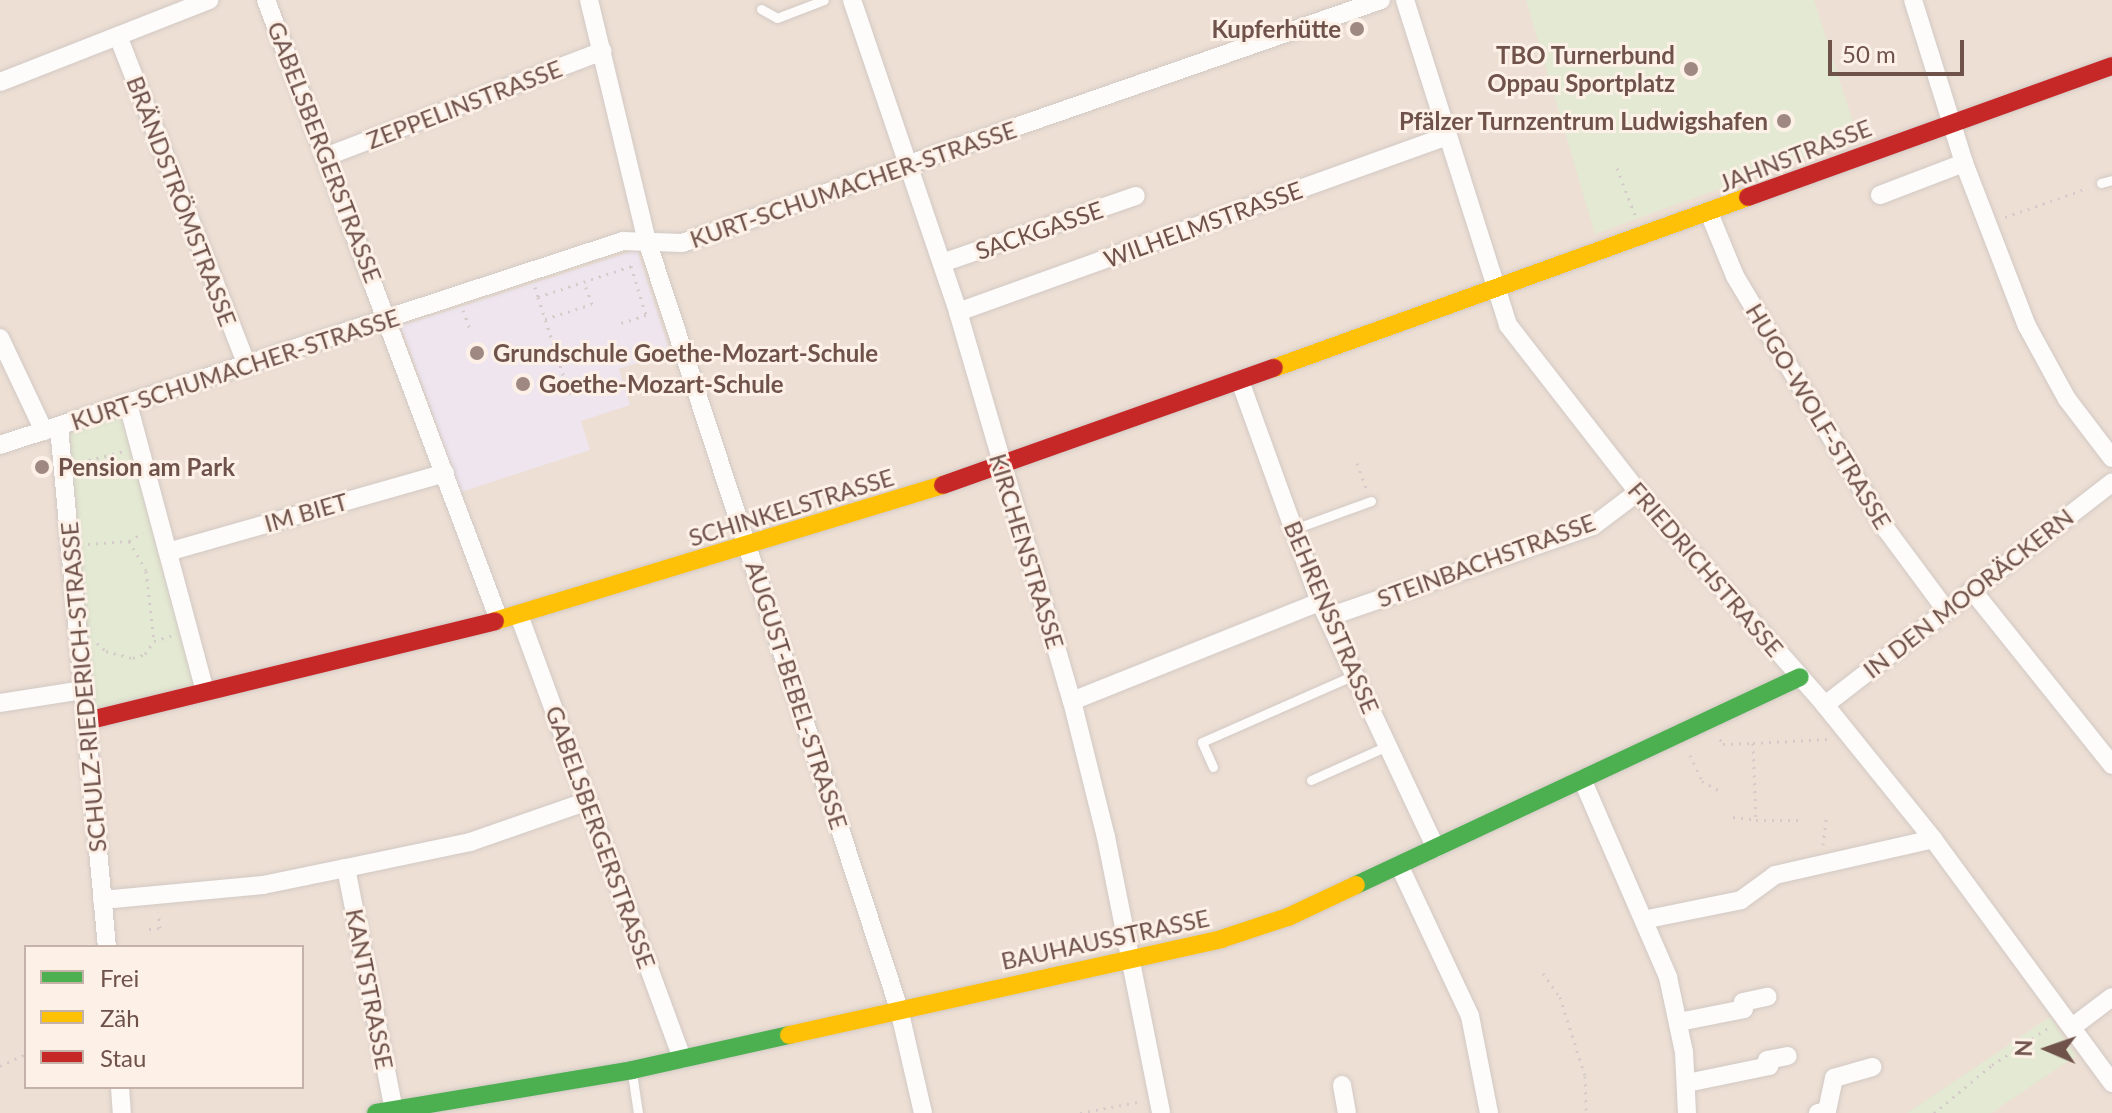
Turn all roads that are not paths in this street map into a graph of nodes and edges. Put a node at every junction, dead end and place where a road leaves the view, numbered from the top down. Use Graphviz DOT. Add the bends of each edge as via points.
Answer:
graph roads {
  1 [pos="209,0"];
  2 [pos="266,0"];
  3 [pos="589,0"];
  4 [pos="824,0"];
  5 [pos="852,0"];
  6 [pos="1381,0"];
  7 [pos="1405,0"];
  8 [pos="1913,0"];
  9 [pos="761,9"];
  10 [pos="118,36"];
  11 [pos="602,51"];
  12 [pos="2112,66"];
  13 [pos="0,82"];
  14 [pos="1950,123"];
  15 [pos="1447,136"];
  16 [pos="325,157"];
  17 [pos="1964,163"];
  18 [pos="909,167"];
  19 [pos="2112,180"];
  20 [pos="2101,183"];
  21 [pos="1880,195"];
  22 [pos="1136,196"];
  23 [pos="1709,213"];
  24 [pos="647,241"];
  25 [pos="942,263"];
  26 [pos="1495,290"];
  27 [pos="958,312"];
  28 [pos="389,319"];
  29 [pos="0,338"];
  30 [pos="247,366"];
  31 [pos="1240,381"];
  32 [pos="128,404"];
  33 [pos="51,429"];
  34 [pos="0,445"];
  35 [pos="2112,458"];
  36 [pos="1001,467"];
  37 [pos="445,473"];
  38 [pos="2112,482"];
  39 [pos="1638,492"];
  40 [pos="1371,501"];
  41 [pos="1294,529"];
  42 [pos="748,545"];
  43 [pos="168,552"];
  44 [pos="1972,590"];
  45 [pos="1324,609"];
  46 [pos="1946,610"];
  47 [pos="519,615"];
  48 [pos="499,620"];
  49 [pos="1354,675"];
  50 [pos="1800,677"];
  51 [pos="83,690"];
  52 [pos="205,692"];
  53 [pos="1072,701"];
  54 [pos="0,703"];
  55 [pos="1825,705"];
  56 [pos="86,721"];
  57 [pos="1387,746"];
  58 [pos="2112,765"];
  59 [pos="1213,767"];
  60 [pos="1582,779"];
  61 [pos="1311,780"];
  62 [pos="588,801"];
  63 [pos="1933,839"];
  64 [pos="1436,848"];
  65 [pos="1399,865"];
  66 [pos="346,868"];
  67 [pos="102,900"];
  68 [pos="1648,919"];
  69 [pos="107,945"];
  70 [pos="1130,957"];
  71 [pos="1767,997"];
  72 [pos="2112,997"];
  73 [pos="899,1009"];
  74 [pos="2071,1020"];
  75 [pos="1679,1022"];
  76 [pos="1788,1056"];
  77 [pos="682,1059"];
  78 [pos="1872,1067"];
  79 [pos="632,1070"];
  80 [pos="1687,1083"];
  81 [pos="2112,1083"];
  82 [pos="1342,1085"];
  83 [pos="120,1089"];
  84 [pos="1160,1106"];
  85 [pos="432,1108"];
  86 [pos="385,1112"];
  87 [pos="122,1113"];
  88 [pos="638,1113"];
  89 [pos="923,1113"];
  90 [pos="1347,1113"];
  91 [pos="1489,1113"];
  92 [pos="1687,1113"];
  93 [pos="1818,1113"];
  1 -- 10 [label="street"];
  2 -- 16 [label="street, GABELSBERGERSTRASSE"];
  3 -- 11 [label="street, AUGUST-BEBEL-STRASSE"];
  4 -- 9 [label="lane" via="777,18"];
  5 -- 18 [label="street, KIRCHENSTRASSE"];
  6 -- 18 [label="street, KURT-SCHUMACHER-STRASSE"];
  7 -- 15 [label="street, FRIEDRICHSTRASSE"];
  8 -- 14 [label="street"];
  10 -- 13 [label="street"];
  10 -- 30 [label="street, BRÄNDSTRÖMSTRASSE"];
  11 -- 16 [label="street, ZEPPELINSTRASSE"];
  11 -- 24 [label="street, AUGUST-BEBEL-STRASSE"];
  12 -- 14 [label="street, JAHNSTRASSE"];
  14 -- 17 [label="street"];
  14 -- 23 [label="street, JAHNSTRASSE"];
  15 -- 26 [label="street, FRIEDRICHSTRASSE"];
  15 -- 27 [label="street, WILHELMSTRASSE"];
  16 -- 28 [label="street, GABELSBERGERSTRASSE"];
  17 -- 21 [label="street"];
  17 -- 35 [label="street" via="2027,326 2067,399"];
  18 -- 24 [label="street, KURT-SCHUMACHER-STRASSE" via="682,243"];
  18 -- 25 [label="street, KIRCHENSTRASSE"];
  19 -- 20 [label="lane"];
  22 -- 25 [label="street, SACKGASSE"];
  23 -- 26 [label="street, JAHNSTRASSE"];
  23 -- 46 [label="street, HUGO-WOLF-STRASSE" via="1735,276 1886,529"];
  24 -- 28 [label="street, KURT-SCHUMACHER-STRASSE" via="623,241"];
  24 -- 42 [label="street, AUGUST-BEBEL-STRASSE"];
  25 -- 27 [label="street, KIRCHENSTRASSE"];
  26 -- 31 [label="street, SCHINKELSTRASSE"];
  26 -- 39 [label="street, FRIEDRICHSTRASSE" via="1508,325"];
  27 -- 36 [label="street, KIRCHENSTRASSE"];
  28 -- 30 [label="street, KURT-SCHUMACHER-STRASSE"];
  28 -- 37 [label="street, GABELSBERGERSTRASSE"];
  29 -- 33 [label="street"];
  30 -- 32 [label="street, KURT-SCHUMACHER-STRASSE"];
  31 -- 36 [label="street, SCHINKELSTRASSE"];
  31 -- 41 [label="street, BEHRENSSTRASSE"];
  32 -- 33 [label="street, KURT-SCHUMACHER-STRASSE"];
  32 -- 43 [label="street"];
  33 -- 34 [label="street, KURT-SCHUMACHER-STRASSE"];
  33 -- 51 [label="street, SCHULZ-RIEDERICH-STRASSE" via="62,466"];
  36 -- 42 [label="street, SCHINKELSTRASSE"];
  36 -- 53 [label="street, KIRCHENSTRASSE"];
  37 -- 43 [label="street, IM BIET"];
  37 -- 48 [label="street, GABELSBERGERSTRASSE"];
  38 -- 44 [label="street, IN DEN MOORÄCKERN"];
  39 -- 45 [label="street, STEINBACHSTRASSE" via="1593,526"];
  39 -- 50 [label="street, FRIEDRICHSTRASSE"];
  40 -- 41 [label="lane"];
  41 -- 45 [label="street, BEHRENSSTRASSE"];
  42 -- 47 [label="street, SCHINKELSTRASSE"];
  42 -- 73 [label="street, AUGUST-BEBEL-STRASSE"];
  43 -- 52 [label="street"];
  44 -- 46 [label="street, IN DEN MOORÄCKERN"];
  44 -- 58 [label="street"];
  45 -- 49 [label="street, BEHRENSSTRASSE"];
  45 -- 53 [label="street, STEINBACHSTRASSE"];
  46 -- 55 [label="street, IN DEN MOORÄCKERN"];
  47 -- 48 [label="street, SCHINKELSTRASSE"];
  47 -- 62 [label="street, GABELSBERGERSTRASSE"];
  48 -- 52 [label="street, SCHINKELSTRASSE"];
  49 -- 57 [label="street, BEHRENSSTRASSE"];
  49 -- 59 [label="lane" via="1202,742"];
  50 -- 55 [label="street, FRIEDRICHSTRASSE"];
  50 -- 60 [label="street, BAUHAUSSTRASSE"];
  51 -- 54 [label="street"];
  51 -- 56 [label="street, SCHULZ-RIEDERICH-STRASSE"];
  52 -- 56 [label="street, SCHINKELSTRASSE"];
  53 -- 70 [label="street, KIRCHENSTRASSE"];
  55 -- 63 [label="street, FRIEDRICHSTRASSE"];
  56 -- 67 [label="street, SCHULZ-RIEDERICH-STRASSE"];
  57 -- 61 [label="lane"];
  57 -- 64 [label="street, BEHRENSSTRASSE"];
  60 -- 64 [label="street, BAUHAUSSTRASSE"];
  60 -- 68 [label="street"];
  62 -- 66 [label="street" via="470,842"];
  62 -- 77 [label="street, GABELSBERGERSTRASSE"];
  63 -- 68 [label="street" via="1775,875 1741,900"];
  63 -- 74 [label="street, FRIEDRICHSTRASSE"];
  64 -- 65 [label="street, BAUHAUSSTRASSE"];
  65 -- 70 [label="street, BAUHAUSSTRASSE" via="1288,917 1221,939"];
  65 -- 91 [label="street" via="1470,1016"];
  66 -- 67 [label="street" via="263,885"];
  66 -- 86 [label="street, KANTSTRASSE"];
  67 -- 69 [label="street, SCHULZ-RIEDERICH-STRASSE"];
  68 -- 75 [label="street"];
  70 -- 73 [label="street, BAUHAUSSTRASSE"];
  70 -- 84 [label="street, KIRCHENSTRASSE"];
  71 -- 75 [label="street" via="1743,1002 1744,1009"];
  72 -- 74 [label="street"];
  73 -- 77 [label="street, BAUHAUSSTRASSE"];
  73 -- 89 [label="street, AUGUST-BEBEL-STRASSE"];
  74 -- 81 [label="street, FRIEDRICHSTRASSE"];
  75 -- 80 [label="street"];
  76 -- 80 [label="street" via="1767,1060 1769,1066"];
  77 -- 79 [label="street, BAUHAUSSTRASSE"];
  78 -- 93 [label="street" via="1834,1078 1827,1111"];
  79 -- 85 [label="street, BAUHAUSSTRASSE"];
  79 -- 88 [label="lane"];
  80 -- 92 [label="street"];
  82 -- 90 [label="street"];
  83 -- 87 [label="street"];
  85 -- 86 [label="street, BAUHAUSSTRASSE"];
}
